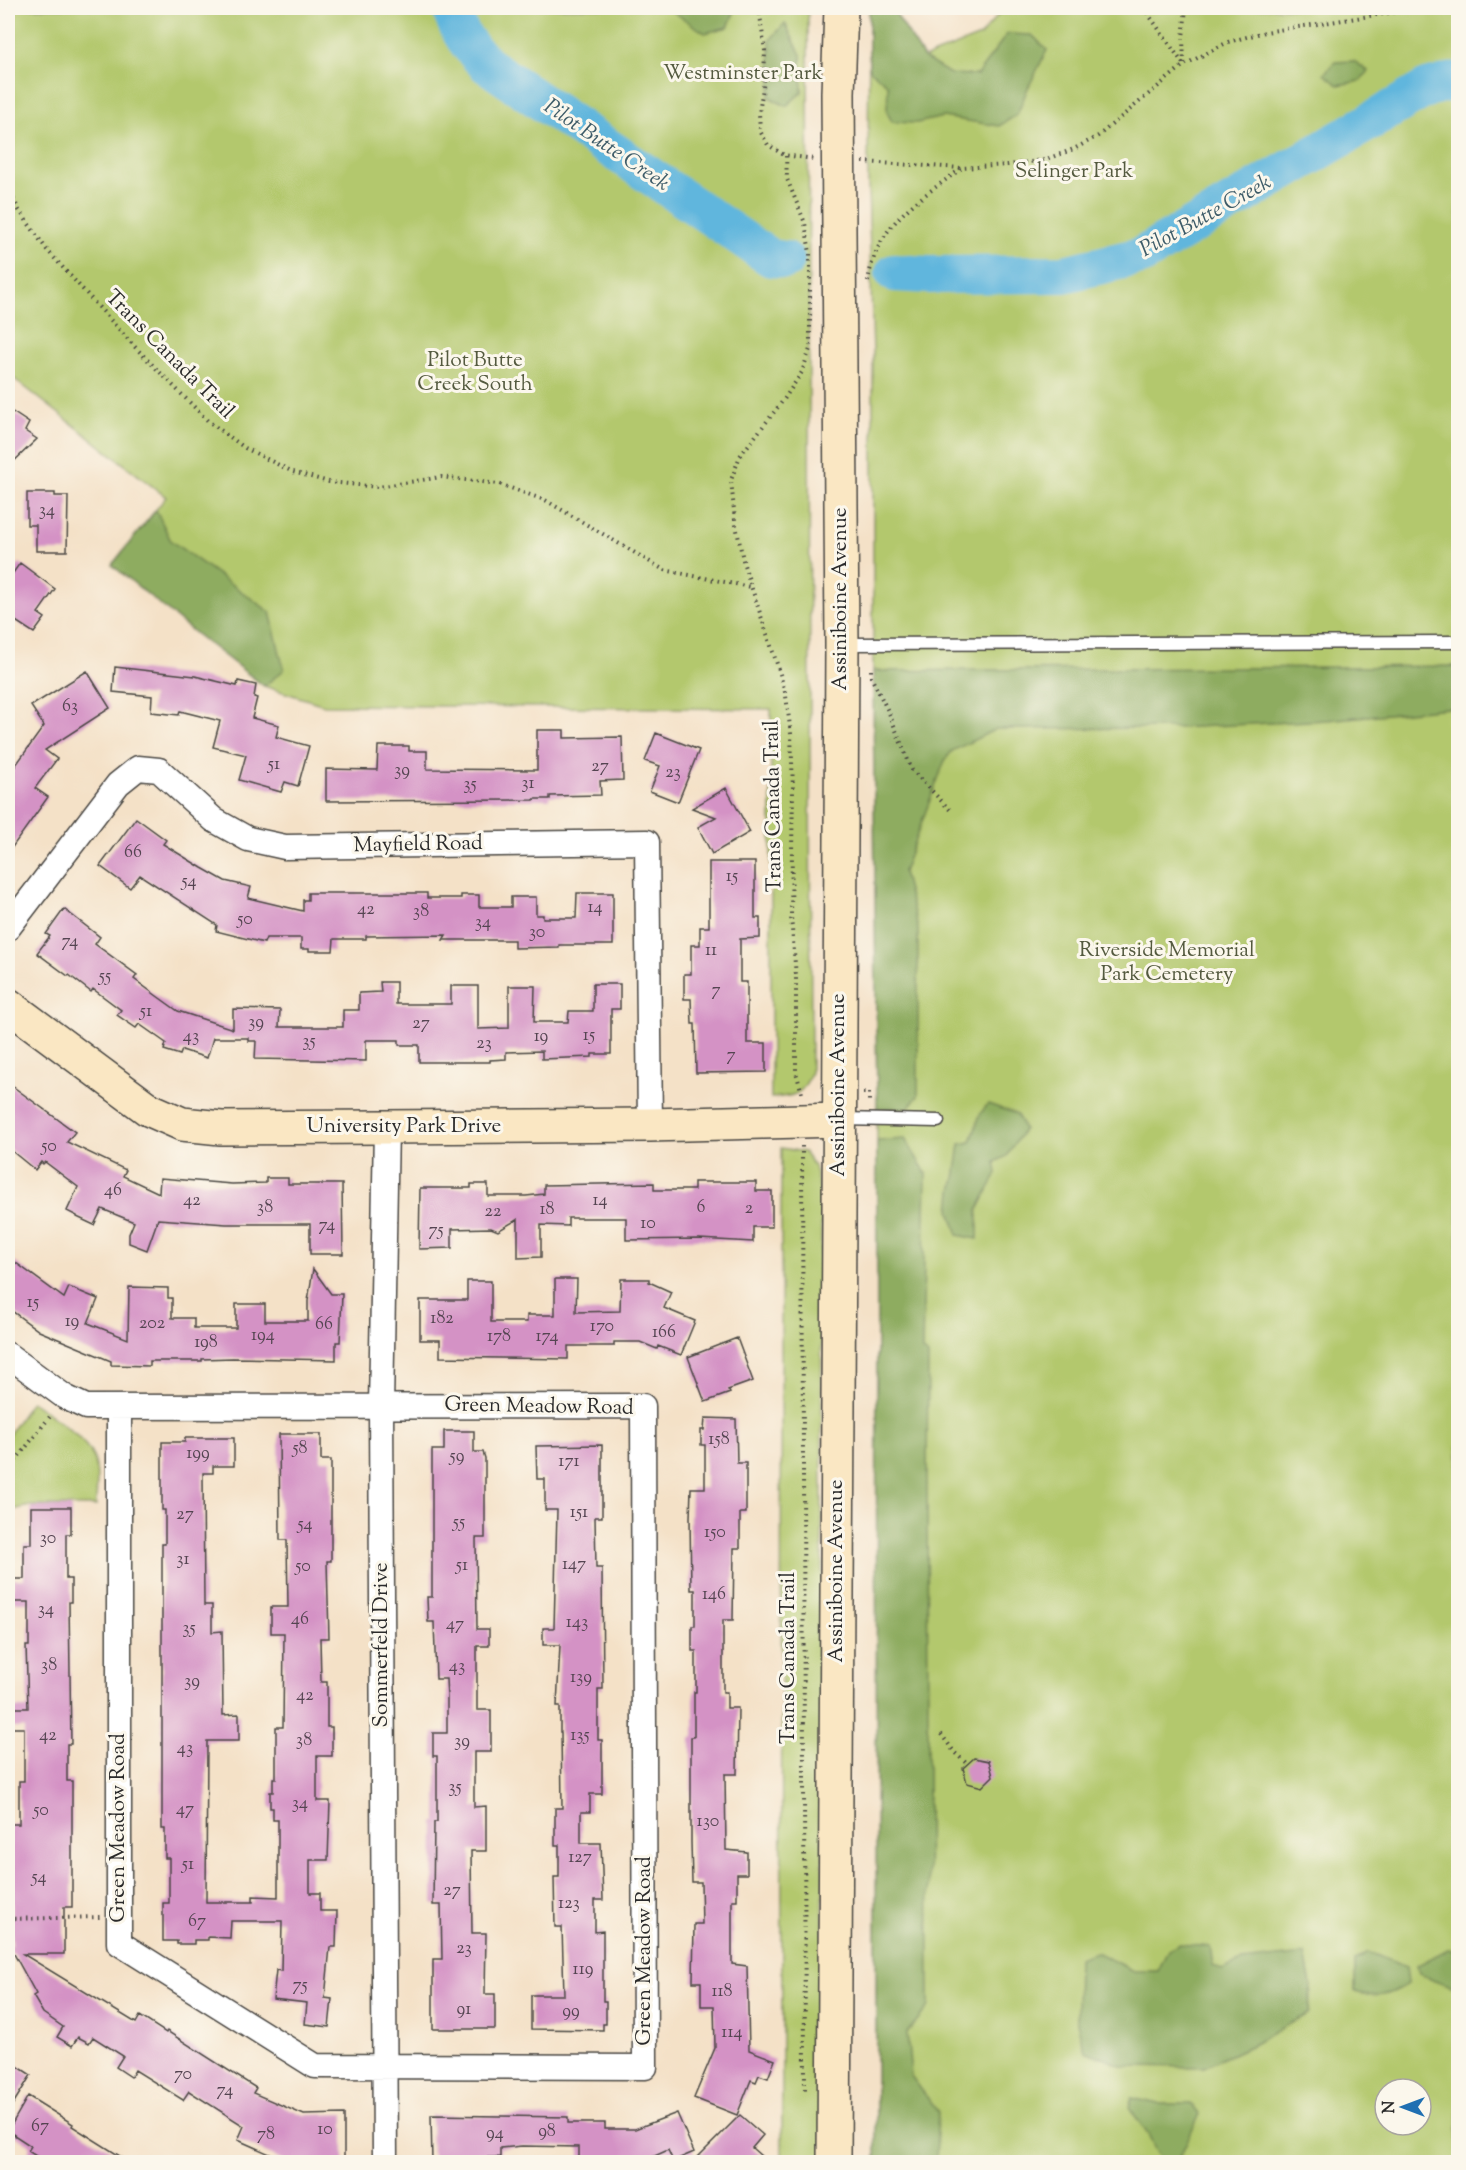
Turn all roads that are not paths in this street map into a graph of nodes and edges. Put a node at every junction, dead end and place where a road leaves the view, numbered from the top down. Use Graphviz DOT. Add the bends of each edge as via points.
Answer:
graph roads {
  1 [pos="841,8"];
  2 [pos="1458,642"];
  3 [pos="856,643"];
  4 [pos="8,928"];
  5 [pos="8,1005"];
  6 [pos="839,1119"];
  7 [pos="938,1121"];
  8 [pos="650,1125"];
  9 [pos="386,1127"];
  10 [pos="8,1355"];
  11 [pos="119,1407"];
  12 [pos="381,1407"];
  13 [pos="384,2067"];
  14 [pos="385,2163"];
  15 [pos="834,2163"];
  1 -- 3 [label="street, Assiniboine Avenue" via="838,162"];
  2 -- 3 [label="lane"];
  3 -- 6 [label="street, Assiniboine Avenue"];
  4 -- 8 [label="street, Mayfield Road" via="118,784 138,768 159,770 214,820 248,839 285,848 647,842"];
  5 -- 9 [label="street, University Park Drive" via="148,1109 182,1124 221,1128"];
  6 -- 7 [label="lane"];
  6 -- 8 [label="street, University Park Drive"];
  6 -- 15 [label="street, Assiniboine Avenue"];
  8 -- 9 [label="street, University Park Drive"];
  9 -- 12 [label="street, Sommerfeld Drive"];
  10 -- 11 [label="street, Green Meadow Road" via="65,1397 86,1407"];
  11 -- 12 [label="street, Green Meadow Road"];
  11 -- 13 [label="street, Green Meadow Road" via="119,1942 315,2066"];
  12 -- 13 [label="street, Sommerfeld Drive"];
  12 -- 13 [label="street, Green Meadow Road" via="644,1406 645,2067"];
  13 -- 14 [label="street, Sommerfeld Drive"];
}
